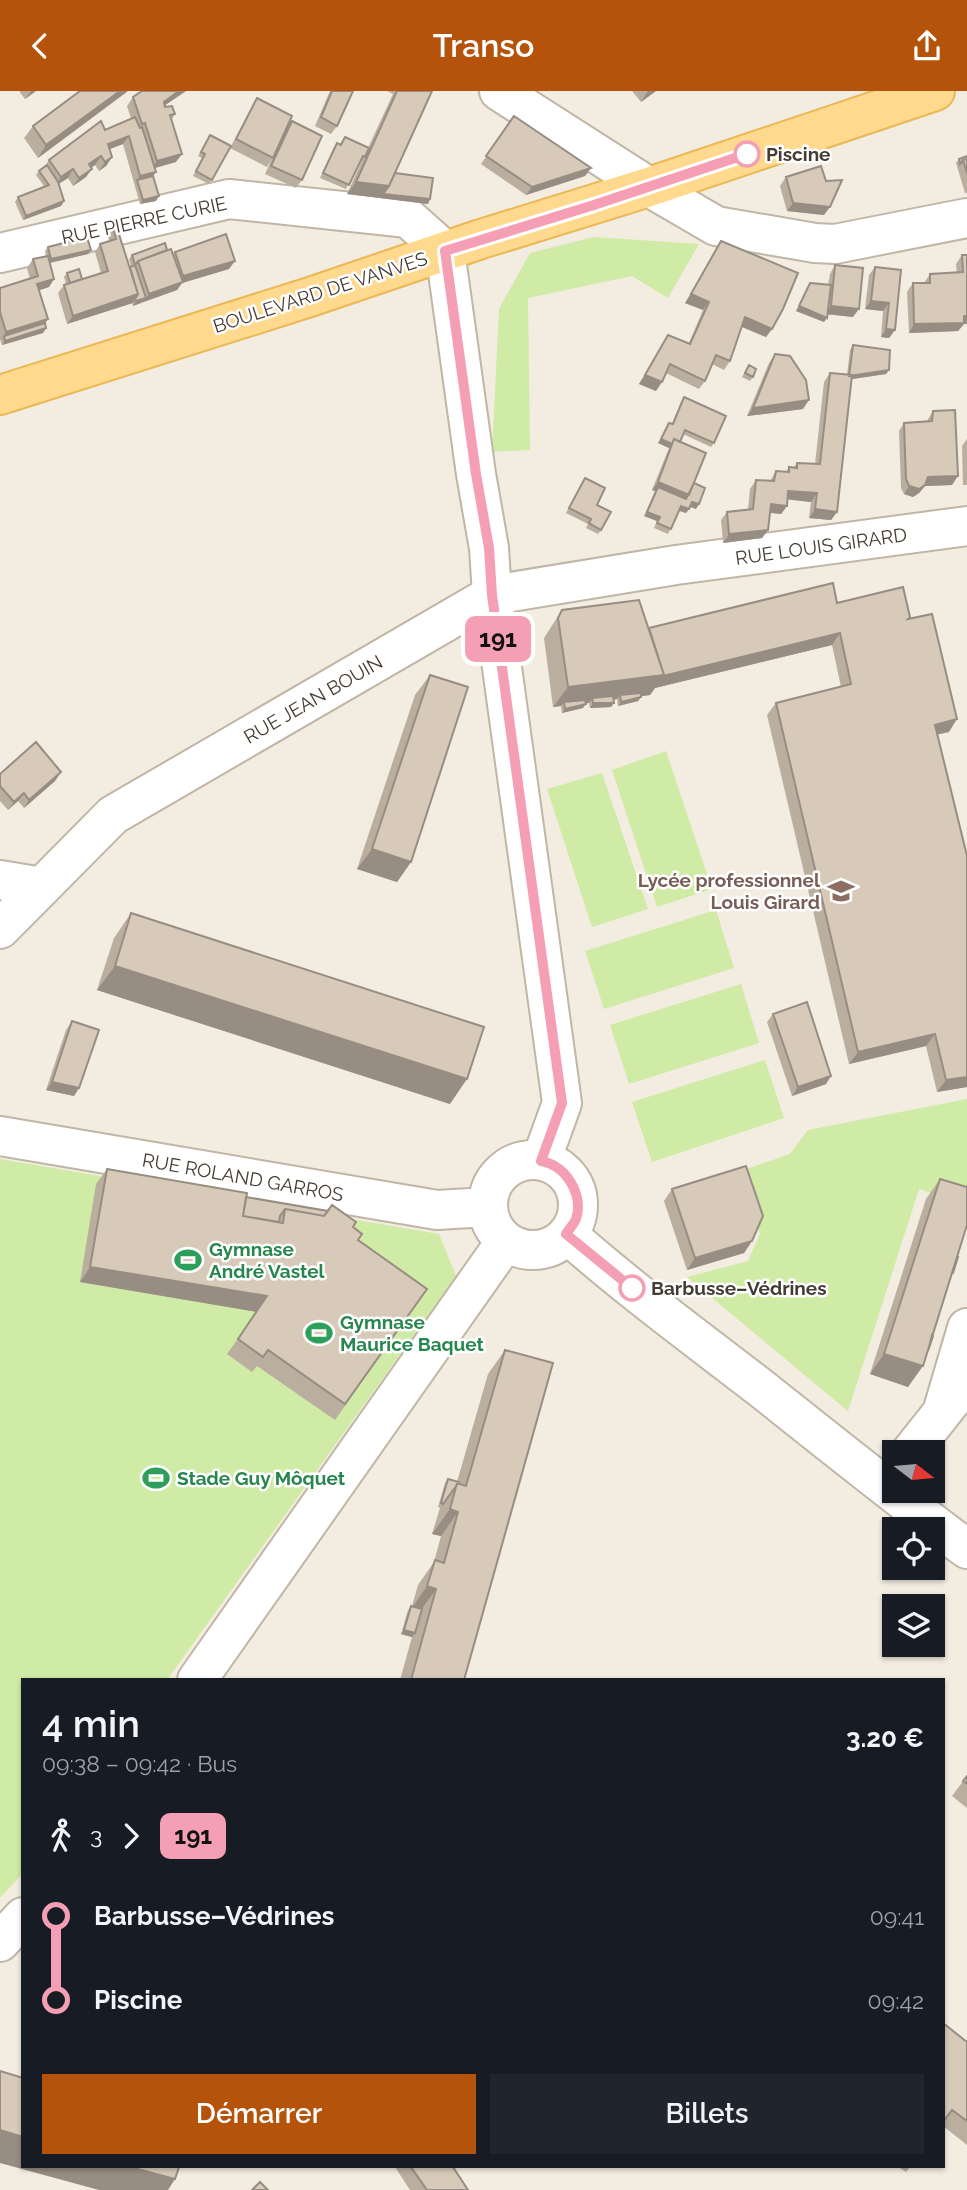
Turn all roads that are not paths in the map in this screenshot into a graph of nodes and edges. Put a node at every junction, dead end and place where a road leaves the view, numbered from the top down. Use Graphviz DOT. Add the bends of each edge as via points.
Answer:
graph roads {
  1 [pos="499,91"];
  2 [pos="934,91"];
  3 [pos="649,187"];
  4 [pos="967,218"];
  5 [pos="445,251"];
  6 [pos="0,253"];
  7 [pos="0,395"];
  8 [pos="967,526"];
  9 [pos="676,565"];
  10 [pos="492,595"];
  11 [pos="0,880"];
  12 [pos="42,887"];
  13 [pos="0,929"];
  14 [pos="0,1136"];
  15 [pos="541,1161"];
  16 [pos="487,1207"];
  17 [pos="566,1234"];
  18 [pos="506,1241"];
  19 [pos="967,1328"];
  20 [pos="967,1381"];
  21 [pos="942,1413"];
  22 [pos="920,1440"];
  23 [pos="882,1474"];
  24 [pos="917,1503"];
  25 [pos="965,1545"];
  26 [pos="198,1678"];
  27 [pos="21,1919"];
  28 [pos="0,1942"];
  1 -- 3 [label="street"];
  2 -- 3 [label="main road, BOULEVARD DE VANVES"];
  3 -- 4 [label="street" via="716,226 815,243 835,244"];
  3 -- 5 [label="main road, BOULEVARD DE VANVES"];
  5 -- 6 [label="street, RUE PIERRE CURIE" via="408,218 229,199"];
  5 -- 7 [label="main road, BOULEVARD DE VANVES"];
  5 -- 10 [label="street"];
  8 -- 9 [label="street, RUE LOUIS GIRARD"];
  9 -- 10 [label="street, RUE JEAN BOUIN"];
  10 -- 12 [label="street, RUE JEAN BOUIN" via="113,815"];
  10 -- 15 [label="street" via="562,1103"];
  11 -- 12 [label="street"];
  12 -- 13 [label="street, RUE JEAN BOUIN"];
  14 -- 16 [label="street, RUE ROLAND GARROS" via="437,1210"];
  15 -- 16 [label="street" via="516,1163 502,1171"];
  15 -- 17 [label="street" via="560,1169 575,1187 576,1218"];
  16 -- 18 [label="street" via="492,1224"];
  17 -- 18 [label="street" via="557,1243 535,1250"];
  17 -- 23 [label="street" via="691,1335"];
  18 -- 26 [label="street"];
  19 -- 21 [label="street"];
  20 -- 21 [label="street"];
  21 -- 22 [label="street"];
  24 -- 25 [label="street"];
  27 -- 28 [label="street"];
}
